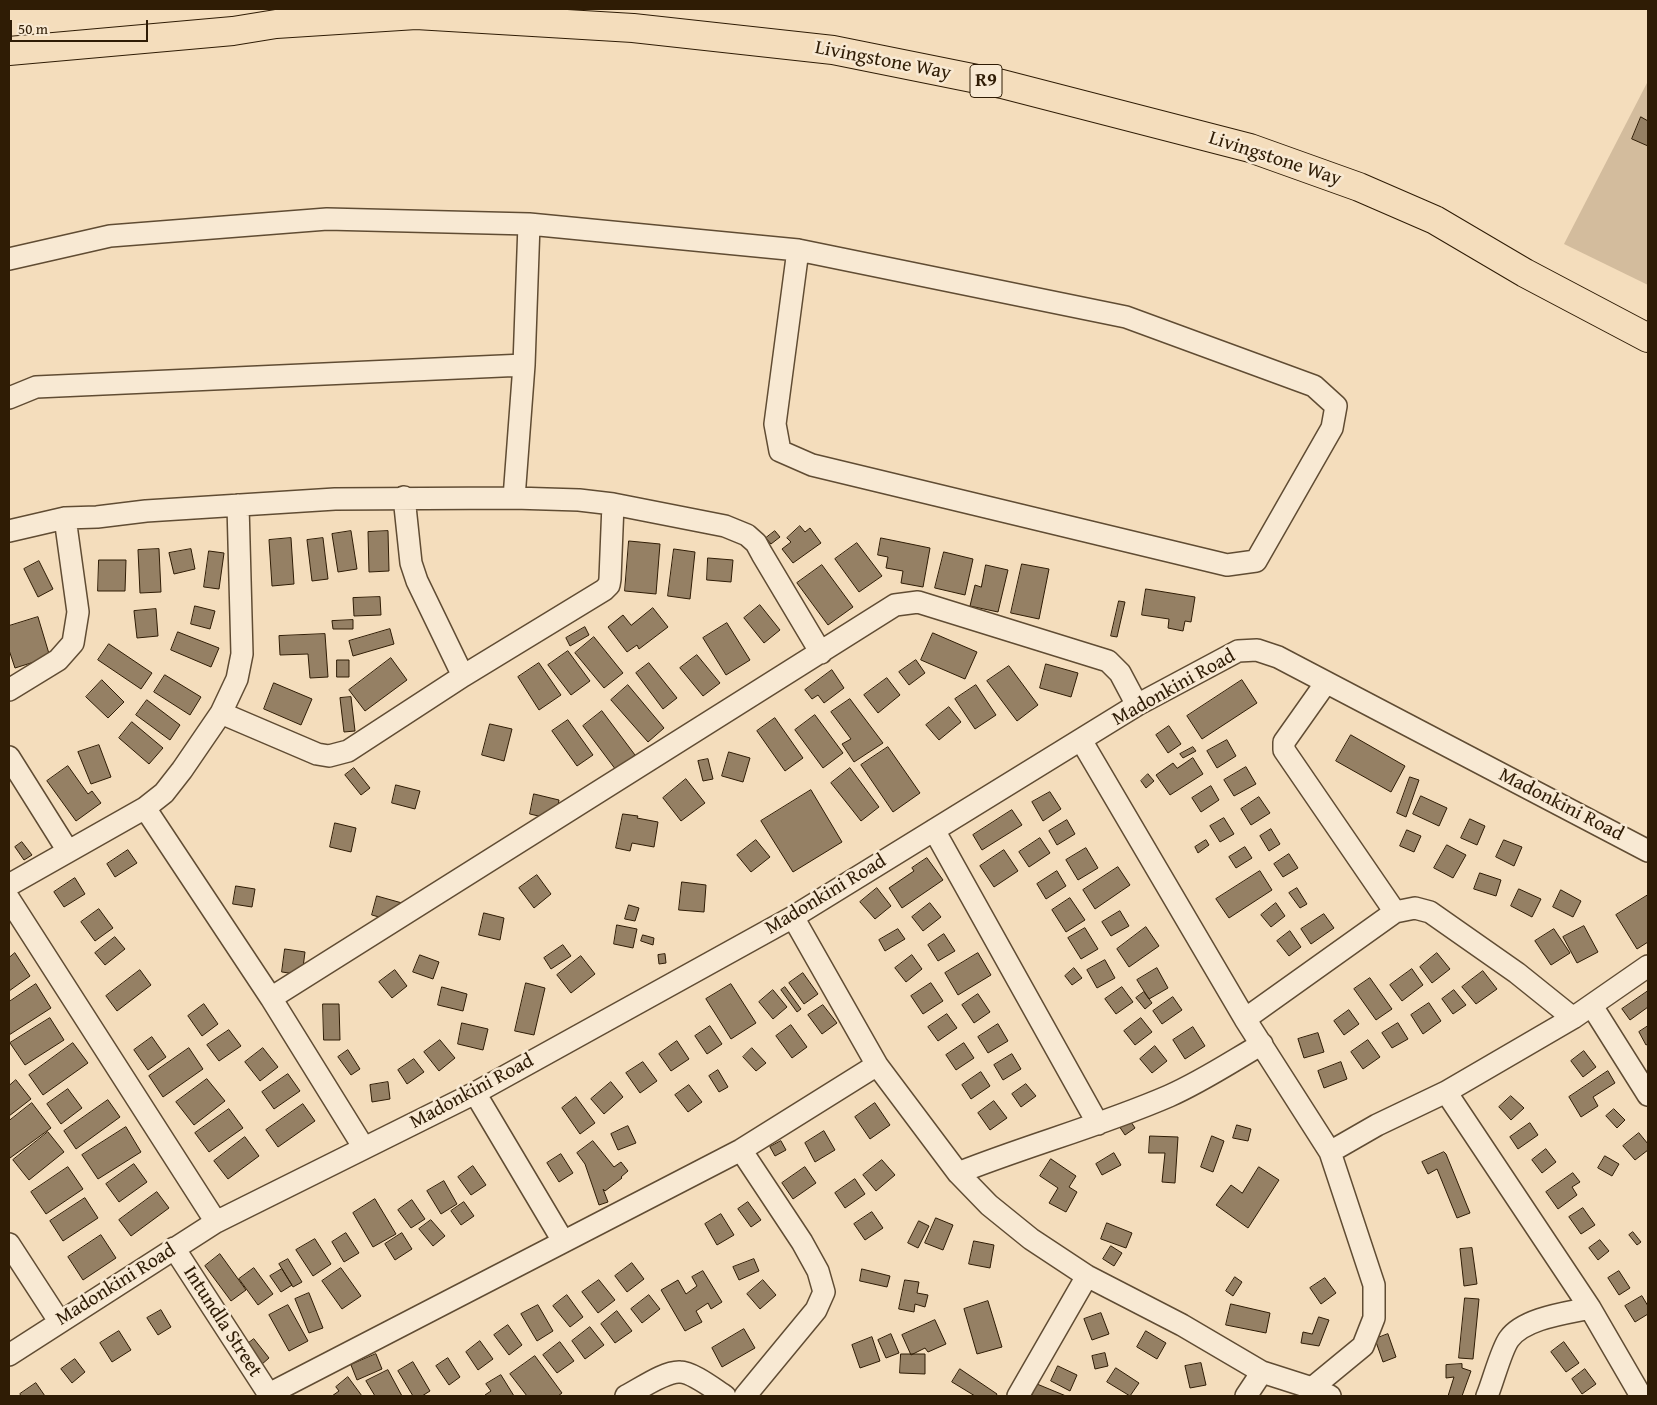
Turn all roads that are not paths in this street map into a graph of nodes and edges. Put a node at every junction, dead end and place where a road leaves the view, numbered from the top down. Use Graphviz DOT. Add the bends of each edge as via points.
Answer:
graph roads {
  1 [pos="9,51"];
  2 [pos="529,224"];
  3 [pos="798,250"];
  4 [pos="9,260"];
  5 [pos="1648,338"];
  6 [pos="524,365"];
  7 [pos="9,398"];
  8 [pos="404,497"];
  9 [pos="514,498"];
  10 [pos="613,504"];
  11 [pos="238,505"];
  12 [pos="65,518"];
  13 [pos="9,531"];
  14 [pos="820,653"];
  15 [pos="463,676"];
  16 [pos="1325,684"];
  17 [pos="9,690"];
  18 [pos="1137,705"];
  19 [pos="221,712"];
  20 [pos="1081,740"];
  21 [pos="9,757"];
  22 [pos="145,808"];
  23 [pos="934,830"];
  24 [pos="68,851"];
  25 [pos="1648,851"];
  26 [pos="9,885"];
  27 [pos="9,899"];
  28 [pos="1395,912"];
  29 [pos="793,917"];
  30 [pos="1648,966"];
  31 [pos="272,998"];
  32 [pos="1592,1006"];
  33 [pos="1573,1018"];
  34 [pos="1245,1019"];
  35 [pos="1262,1044"];
  36 [pos="877,1065"];
  37 [pos="475,1092"];
  38 [pos="1446,1092"];
  39 [pos="1648,1095"];
  40 [pos="1098,1124"];
  41 [pos="364,1148"];
  42 [pos="740,1150"];
  43 [pos="1330,1152"];
  44 [pos="958,1173"];
  45 [pos="216,1222"];
  46 [pos="564,1242"];
  47 [pos="9,1244"];
  48 [pos="174,1248"];
  49 [pos="1087,1276"];
  50 [pos="1590,1308"];
  51 [pos="59,1321"];
  52 [pos="9,1354"];
  53 [pos="1262,1372"];
  54 [pos="1321,1392"];
  55 [pos="270,1395"];
  56 [pos="626,1396"];
  57 [pos="725,1396"];
  58 [pos="745,1396"];
  59 [pos="1018,1396"];
  60 [pos="1246,1396"];
  61 [pos="1487,1396"];
  62 [pos="1640,1396"];
  1 -- 5 [label="highway, Livingstone Way / R9" via="223,32 276,24 416,15 633,28 833,50 1002,84 1250,148 1359,187 1435,220 1525,273"];
  2 -- 3 [label="street"];
  2 -- 4 [label="street" via="327,219 110,236"];
  2 -- 6 [label="street"];
  3 -- 3 [label="street" via="1126,317 1314,386 1336,406 1332,428 1256,561 1227,565 812,465 780,451 775,424"];
  6 -- 7 [label="street" via="36,387"];
  6 -- 9 [label="street"];
  8 -- 9 [label="street"];
  8 -- 11 [label="street"];
  8 -- 15 [label="street" via="411,562 417,582"];
  9 -- 10 [label="street"];
  10 -- 14 [label="street" via="725,526 747,535 756,543"];
  10 -- 15 [label="street" via="608,585"];
  11 -- 12 [label="street"];
  11 -- 19 [label="street" via="242,654 237,679"];
  12 -- 13 [label="street"];
  12 -- 17 [label="street" via="78,612 73,642 58,660"];
  14 -- 18 [label="street" via="895,605 918,602 1108,661 1120,673"];
  14 -- 31 [label="street"];
  15 -- 19 [label="street" via="355,747 329,756 317,754"];
  16 -- 18 [label="street, Madonkini Road" via="1278,657 1257,650 1238,650"];
  16 -- 25 [label="street, Madonkini Road"];
  16 -- 28 [label="street" via="1284,742 1284,750"];
  18 -- 20 [label="street, Madonkini Road"];
  19 -- 22 [label="street" via="164,793"];
  20 -- 23 [label="street, Madonkini Road"];
  20 -- 34 [label="street"];
  21 -- 24 [label="street"];
  22 -- 24 [label="street"];
  22 -- 31 [label="street"];
  23 -- 29 [label="street, Madonkini Road"];
  23 -- 40 [label="street"];
  24 -- 26 [label="street"];
  27 -- 45 [label="street"];
  28 -- 33 [label="street" via="1415,908 1430,912 1517,973"];
  28 -- 34 [label="street"];
  29 -- 36 [label="street"];
  29 -- 37 [label="street, Madonkini Road"];
  30 -- 32 [label="street"];
  31 -- 41 [label="street"];
  32 -- 33 [label="street"];
  32 -- 39 [label="street"];
  33 -- 38 [label="street"];
  34 -- 35 [label="street"];
  35 -- 40 [label="street" via="1170,1095"];
  35 -- 43 [label="street"];
  36 -- 42 [label="street"];
  36 -- 44 [label="street"];
  37 -- 41 [label="street, Madonkini Road"];
  37 -- 46 [label="street"];
  38 -- 43 [label="street"];
  38 -- 50 [label="street"];
  40 -- 44 [label="street"];
  41 -- 45 [label="street, Madonkini Road"];
  42 -- 46 [label="street"];
  42 -- 58 [label="street" via="802,1242 818,1271 824,1292 816,1310"];
  43 -- 54 [label="street" via="1374,1285 1374,1318 1363,1346"];
  44 -- 49 [label="street" via="996,1211 1031,1239"];
  45 -- 48 [label="street, Madonkini Road"];
  46 -- 55 [label="street"];
  47 -- 51 [label="street"];
  48 -- 51 [label="street, Madonkini Road"];
  48 -- 55 [label="street, Intundla Street"];
  49 -- 53 [label="street" via="1182,1325"];
  49 -- 59 [label="street"];
  50 -- 61 [label="street" via="1522,1326 1509,1339"];
  50 -- 62 [label="street"];
  51 -- 52 [label="street, Madonkini Road"];
  53 -- 54 [label="street"];
  53 -- 60 [label="street"];
  56 -- 57 [label="street" via="668,1374 680,1372 691,1375"];
}
